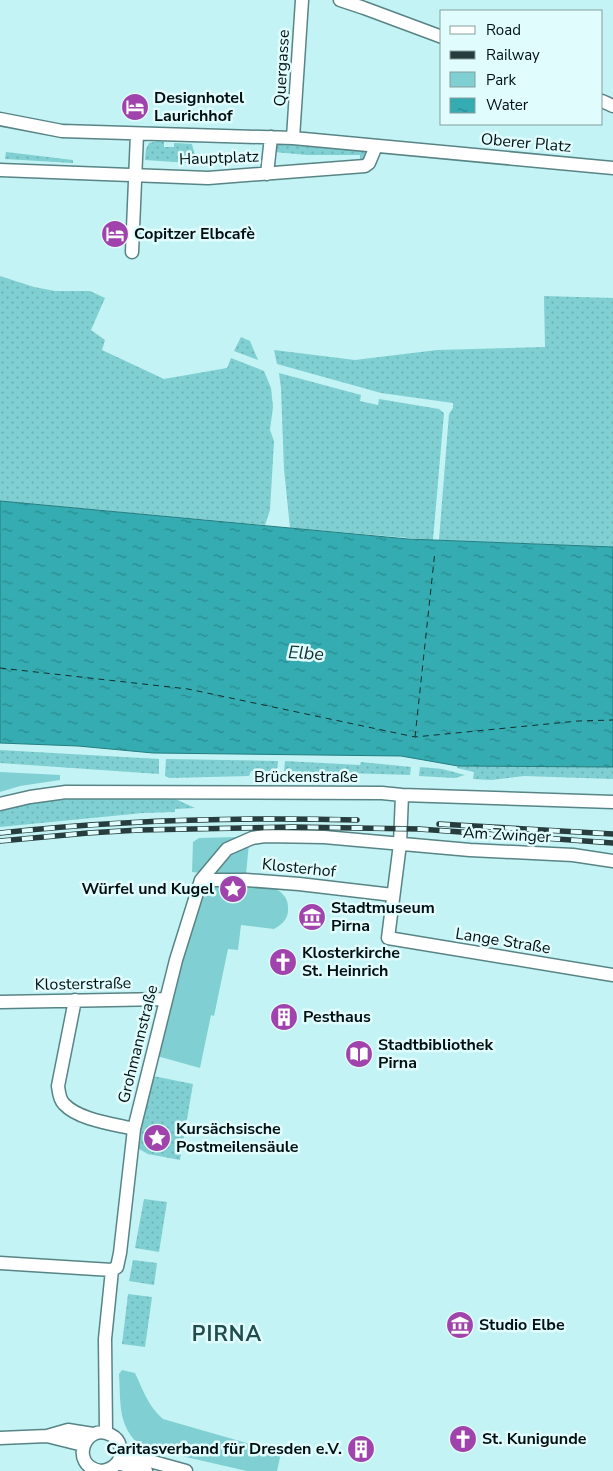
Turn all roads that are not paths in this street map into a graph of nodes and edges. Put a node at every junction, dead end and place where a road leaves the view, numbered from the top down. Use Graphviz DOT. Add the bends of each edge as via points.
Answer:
graph roads {
  1 [pos="302,0"];
  2 [pos="340,0"];
  3 [pos="440,37"];
  4 [pos="0,119"];
  5 [pos="136,134"];
  6 [pos="271,137"];
  7 [pos="293,138"];
  8 [pos="376,146"];
  9 [pos="613,168"];
  10 [pos="0,170"];
  11 [pos="135,174"];
  12 [pos="267,174"];
  13 [pos="132,252"];
  14 [pos="402,796"];
  15 [pos="613,802"];
  16 [pos="0,804"];
  17 [pos="400,844"];
  18 [pos="613,861"];
  19 [pos="201,880"];
  20 [pos="393,896"];
  21 [pos="613,975"];
  22 [pos="166,999"];
  23 [pos="75,1000"];
  24 [pos="0,1002"];
  25 [pos="134,1129"];
  26 [pos="0,1263"];
  27 [pos="112,1270"];
  28 [pos="100,1433"];
  29 [pos="47,1436"];
  30 [pos="0,1438"];
  31 [pos="83,1445"];
  32 [pos="119,1458"];
  33 [pos="94,1469"];
  34 [pos="146,1471"];
  35 [pos="186,1471"];
  1 -- 7 [label="street, Quergasse"];
  2 -- 3 [label="street"];
  4 -- 5 [label="street, Hauptplatz" via="62,131"];
  5 -- 6 [label="street, Hauptplatz"];
  5 -- 11 [label="street"];
  6 -- 7 [label="street, Hauptplatz"];
  6 -- 12 [label="street, Hauptplatz"];
  7 -- 8 [label="street, Oberer Platz"];
  8 -- 9 [label="street, Oberer Platz"];
  8 -- 12 [label="street" via="365,166"];
  10 -- 11 [label="street, Hauptplatz"];
  11 -- 12 [label="street, Hauptplatz" via="208,178"];
  11 -- 13 [label="street"];
  14 -- 15 [label="street, Brückenstraße"];
  14 -- 16 [label="street, Brückenstraße" via="382,793 66,792"];
  14 -- 17 [label="street"];
  17 -- 18 [label="street, Am Zwinger" via="573,855"];
  17 -- 19 [label="street, Grohmannstraße" via="324,837 252,838 227,849"];
  17 -- 20 [label="street"];
  19 -- 20 [label="street, Klosterhof" via="299,884"];
  19 -- 22 [label="street, Grohmannstraße"];
  20 -- 21 [label="street, Lange Straße" via="388,938"];
  22 -- 23 [label="street, Klosterstraße"];
  22 -- 25 [label="street, Grohmannstraße"];
  23 -- 24 [label="street, Klosterstraße"];
  23 -- 25 [label="street" via="58,1086 60,1097 64,1104 81,1116"];
  25 -- 27 [label="street, Grohmannstraße" via="120,1253 117,1267"];
  26 -- 27 [label="street"];
  27 -- 28 [label="street, Grohmannstraße"];
  28 -- 29 [label="street" via="68,1430"];
  28 -- 31 [label="street" via="89,1437"];
  28 -- 32 [label="street" via="117,1440"];
  29 -- 30 [label="street"];
  29 -- 31 [label="street"];
  31 -- 33 [label="street" via="82,1451"];
  32 -- 33 [label="street" via="108,1470"];
  32 -- 34 [label="street"];
  32 -- 35 [label="street"];
}
